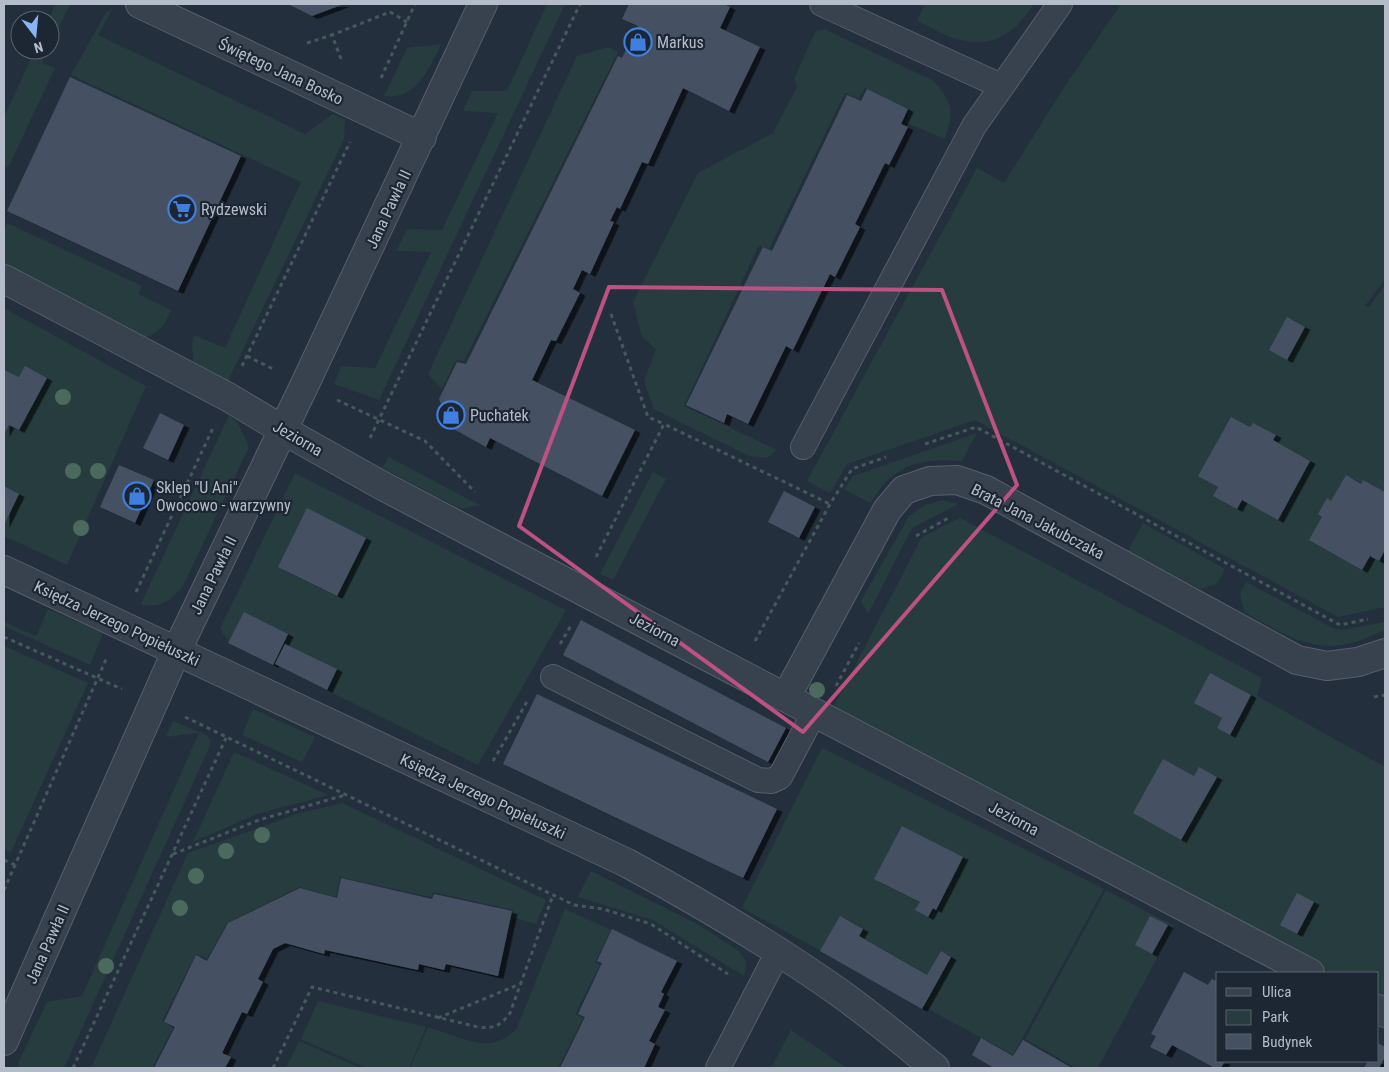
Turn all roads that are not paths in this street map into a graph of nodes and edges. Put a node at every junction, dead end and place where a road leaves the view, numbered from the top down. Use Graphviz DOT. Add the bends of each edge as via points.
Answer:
graph roads {
  1 [pos="140,4"];
  2 [pos="483,4"];
  3 [pos="822,4"];
  4 [pos="1060,4"];
  5 [pos="1001,86"];
  6 [pos="422,137"];
  7 [pos="4,279"];
  8 [pos="283,430"];
  9 [pos="803,447"];
  10 [pos="4,570"];
  11 [pos="176,652"];
  12 [pos="1385,653"];
  13 [pos="554,677"];
  14 [pos="786,697"];
  15 [pos="817,714"];
  16 [pos="778,952"];
  17 [pos="1308,972"];
  18 [pos="4,1041"];
  19 [pos="718,1068"];
  20 [pos="935,1068"];
  1 -- 6 [label="street, Świętego Jana Bosko"];
  2 -- 6 [label="street, Jana Pawła II"];
  3 -- 5 [label="lane"];
  4 -- 5 [label="lane"];
  5 -- 9 [label="lane" via="974,126"];
  6 -- 8 [label="street, Jana Pawła II"];
  7 -- 8 [label="street, Jeziorna" via="228,397"];
  8 -- 11 [label="street, Jana Pawła II"];
  8 -- 14 [label="street, Jeziorna" via="381,485"];
  10 -- 11 [label="street, Księdza Jerzego Popiełuszki"];
  11 -- 16 [label="street, Księdza Jerzego Popiełuszki" via="626,863 704,905"];
  11 -- 18 [label="street, Jana Pawła II"];
  12 -- 14 [label="street, Brata Jana Jakubczaka" via="1358,662 1327,666 1297,660 986,490 957,480 930,481 904,490 887,510"];
  13 -- 15 [label="lane" via="758,780 771,782 780,777"];
  14 -- 15 [label="street, Jeziorna"];
  15 -- 17 [label="street, Jeziorna"];
  16 -- 19 [label="lane"];
  16 -- 20 [label="street, Księdza Jerzego Popiełuszki" via="837,991"];
}
